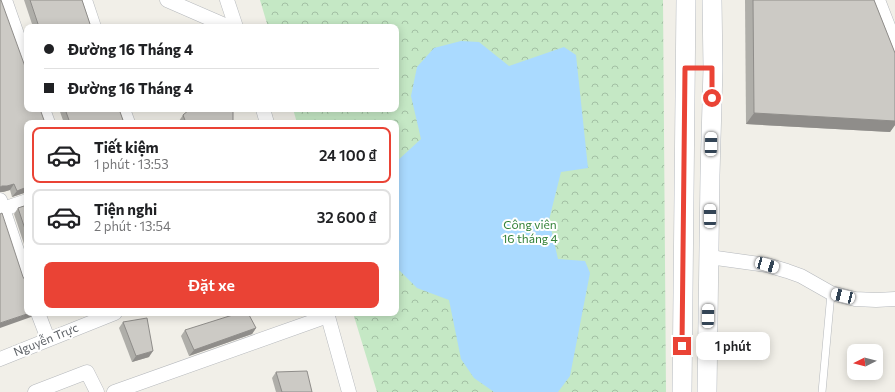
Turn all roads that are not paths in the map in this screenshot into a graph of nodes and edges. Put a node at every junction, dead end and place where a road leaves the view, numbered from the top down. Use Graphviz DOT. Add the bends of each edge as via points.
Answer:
graph roads {
  1 [pos="5,0"];
  2 [pos="85,0"];
  3 [pos="166,0"];
  4 [pos="228,0"];
  5 [pos="686,0"];
  6 [pos="712,0"];
  7 [pos="878,0"];
  8 [pos="93,24"];
  9 [pos="222,24"];
  10 [pos="235,24"];
  11 [pos="895,44"];
  12 [pos="24,54"];
  13 [pos="685,68"];
  14 [pos="712,68"];
  15 [pos="710,175"];
  16 [pos="684,176"];
  17 [pos="24,202"];
  18 [pos="1,206"];
  19 [pos="709,257"];
  20 [pos="24,271"];
  21 [pos="831,293"];
  22 [pos="895,299"];
  23 [pos="39,316"];
  24 [pos="107,316"];
  25 [pos="325,316"];
  26 [pos="328,316"];
  27 [pos="48,339"];
  28 [pos="0,359"];
  29 [pos="682,384"];
  30 [pos="707,384"];
  31 [pos="35,392"];
  32 [pos="97,392"];
  33 [pos="114,392"];
  34 [pos="349,392"];
  35 [pos="822,392"];
  1 -- 12 [label="street"];
  2 -- 8 [label="street"];
  3 -- 9 [label="street"];
  4 -- 10 [label="street"];
  5 -- 13 [label="main road"];
  6 -- 14 [label="main road"];
  7 -- 11 [label="street"];
  13 -- 14 [label="main road"];
  13 -- 16 [label="main road"];
  14 -- 15 [label="main road"];
  15 -- 16 [label="main road"];
  15 -- 19 [label="main road"];
  16 -- 29 [label="main road"];
  17 -- 18 [label="street"];
  18 -- 20 [label="street"];
  19 -- 21 [label="street" via="767,265 801,276"];
  19 -- 30 [label="main road"];
  21 -- 22 [label="street" via="855,299"];
  21 -- 35 [label="lane"];
  23 -- 27 [label="street"];
  24 -- 27 [label="street, Nguyễn Trực"];
  25 -- 33 [label="street"];
  26 -- 34 [label="street"];
  27 -- 28 [label="street, Nguyễn Trực"];
  29 -- 30 [label="main road"];
  31 -- 32 [label="street" via="87,372"];
}
